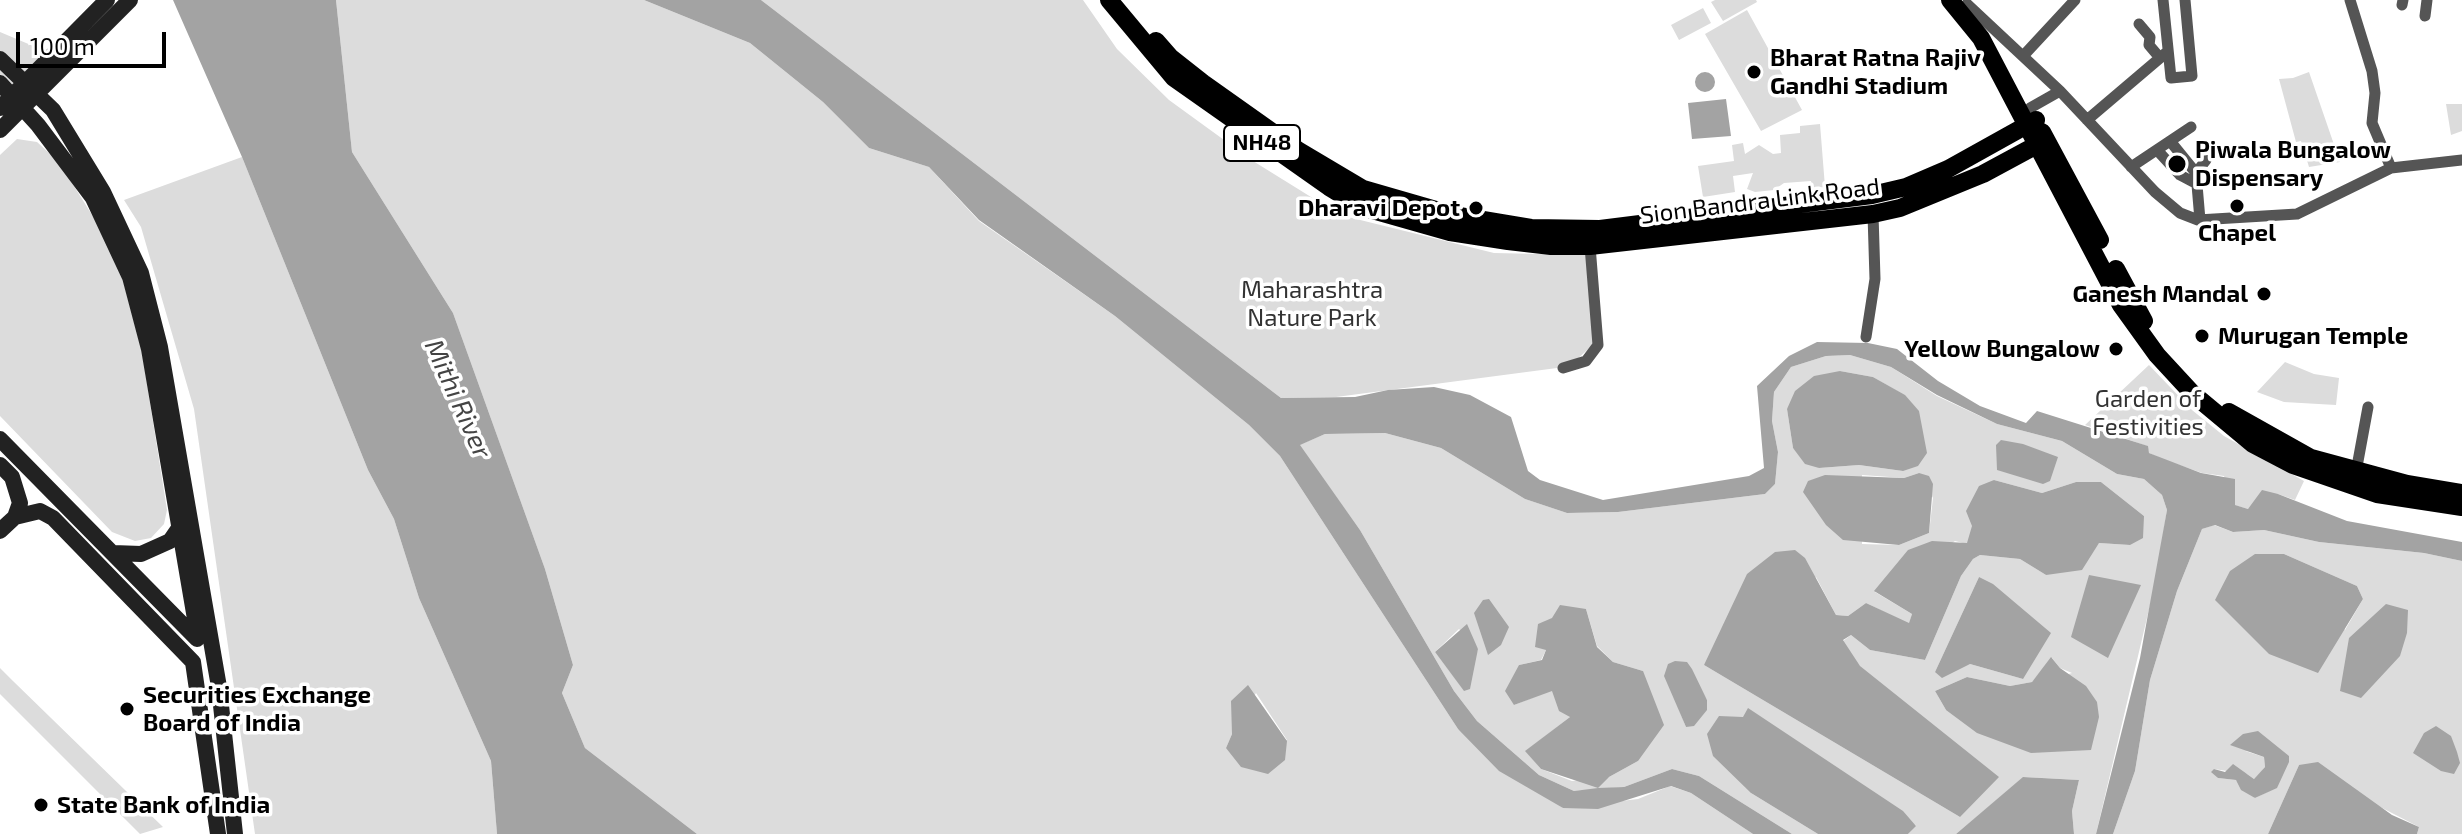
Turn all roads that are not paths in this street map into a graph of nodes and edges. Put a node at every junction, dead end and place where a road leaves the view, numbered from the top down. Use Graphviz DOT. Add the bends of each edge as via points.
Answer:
graph roads {
  1 [pos="107,0"];
  2 [pos="130,0"];
  3 [pos="1109,0"];
  4 [pos="1124,0"];
  5 [pos="2075,0"];
  6 [pos="2163,0"];
  7 [pos="2185,0"];
  8 [pos="2350,0"];
  9 [pos="2427,0"];
  10 [pos="1960,1"];
  11 [pos="2425,16"];
  12 [pos="2139,24"];
  13 [pos="2024,55"];
  14 [pos="2163,55"];
  15 [pos="0,59"];
  16 [pos="0,83"];
  17 [pos="2060,91"];
  18 [pos="0,108"];
  19 [pos="53,110"];
  20 [pos="2030,118"];
  21 [pos="2087,120"];
  22 [pos="38,125"];
  23 [pos="2191,127"];
  24 [pos="0,130"];
  25 [pos="2170,141"];
  26 [pos="2040,143"];
  27 [pos="2157,150"];
  28 [pos="2206,160"];
  29 [pos="2462,160"];
  30 [pos="2131,167"];
  31 [pos="2391,168"];
  32 [pos="2196,179"];
  33 [pos="1790,214"];
  34 [pos="1873,214"];
  35 [pos="1746,220"];
  36 [pos="2200,220"];
  37 [pos="1590,246"];
  38 [pos="1866,337"];
  39 [pos="1563,368"];
  40 [pos="2368,407"];
  41 [pos="0,439"];
  42 [pos="2293,458"];
  43 [pos="6,471"];
  44 [pos="2356,472"];
  45 [pos="2462,493"];
  46 [pos="65,504"];
  47 [pos="2462,507"];
  48 [pos="15,517"];
  49 [pos="179,528"];
  50 [pos="0,531"];
  51 [pos="113,553"];
  52 [pos="193,634"];
  53 [pos="213,660"];
  54 [pos="218,834"];
  55 [pos="235,834"];
  1 -- 18 [label="main road"];
  2 -- 24 [label="main road"];
  3 -- 37 [label="main road, Sion Bandra Link Road / NH48" via="1174,78 1257,140 1362,207 1450,232"];
  4 -- 35 [label="main road" via="1170,57 1299,151 1363,189 1453,215 1531,228"];
  5 -- 13 [label="street"];
  6 -- 14 [label="street"];
  7 -- 14 [label="street" via="2192,77 2169,78"];
  8 -- 31 [label="street" via="2372,71 2372,123"];
  9 -- 11 [label="street"];
  10 -- 13 [label="street"];
  10 -- 20 [label="main road" via="1987,31"];
  12 -- 14 [label="street" via="2150,37 2149,45"];
  13 -- 17 [label="street"];
  14 -- 21 [label="street"];
  15 -- 19 [label="main road"];
  16 -- 22 [label="main road"];
  17 -- 20 [label="street"];
  17 -- 21 [label="street"];
  19 -- 22 [label="main road"];
  19 -- 53 [label="main road" via="103,192 141,273 160,347"];
  20 -- 26 [label="main road"];
  20 -- 33 [label="main road" via="1948,169 1906,187"];
  21 -- 30 [label="street"];
  22 -- 49 [label="main road" via="93,198 130,277 149,349"];
  23 -- 25 [label="street"];
  25 -- 27 [label="street"];
  25 -- 32 [label="street"];
  26 -- 34 [label="main road, Sion Bandra Link Road" via="1957,185"];
  26 -- 42 [label="main road" via="2165,349 2234,416"];
  27 -- 30 [label="street"];
  27 -- 32 [label="street" via="2180,175"];
  28 -- 32 [label="street"];
  29 -- 31 [label="street"];
  30 -- 36 [label="street" via="2180,213"];
  31 -- 36 [label="street" via="2297,214"];
  32 -- 36 [label="street"];
  33 -- 34 [label="main road, Sion Bandra Link Road"];
  33 -- 35 [label="main road"];
  34 -- 38 [label="street" via="1875,279"];
  35 -- 37 [label="main road, Sion Bandra Link Road"];
  37 -- 39 [label="street" via="1598,345 1586,361"];
  40 -- 44 [label="street"];
  41 -- 46 [label="main road"];
  42 -- 44 [label="main road"];
  42 -- 47 [label="main road" via="2377,494"];
  43 -- 46 [label="main road"];
  43 -- 48 [label="main road" via="20,503"];
  44 -- 45 [label="main road"];
  46 -- 51 [label="main road"];
  48 -- 50 [label="main road"];
  48 -- 54 [label="main road" via="40,511 53,518 193,662"];
  49 -- 51 [label="main road" via="170,541 141,554"];
  49 -- 52 [label="main road"];
  51 -- 52 [label="main road"];
  52 -- 53 [label="main road"];
  53 -- 55 [label="main road"];
}
